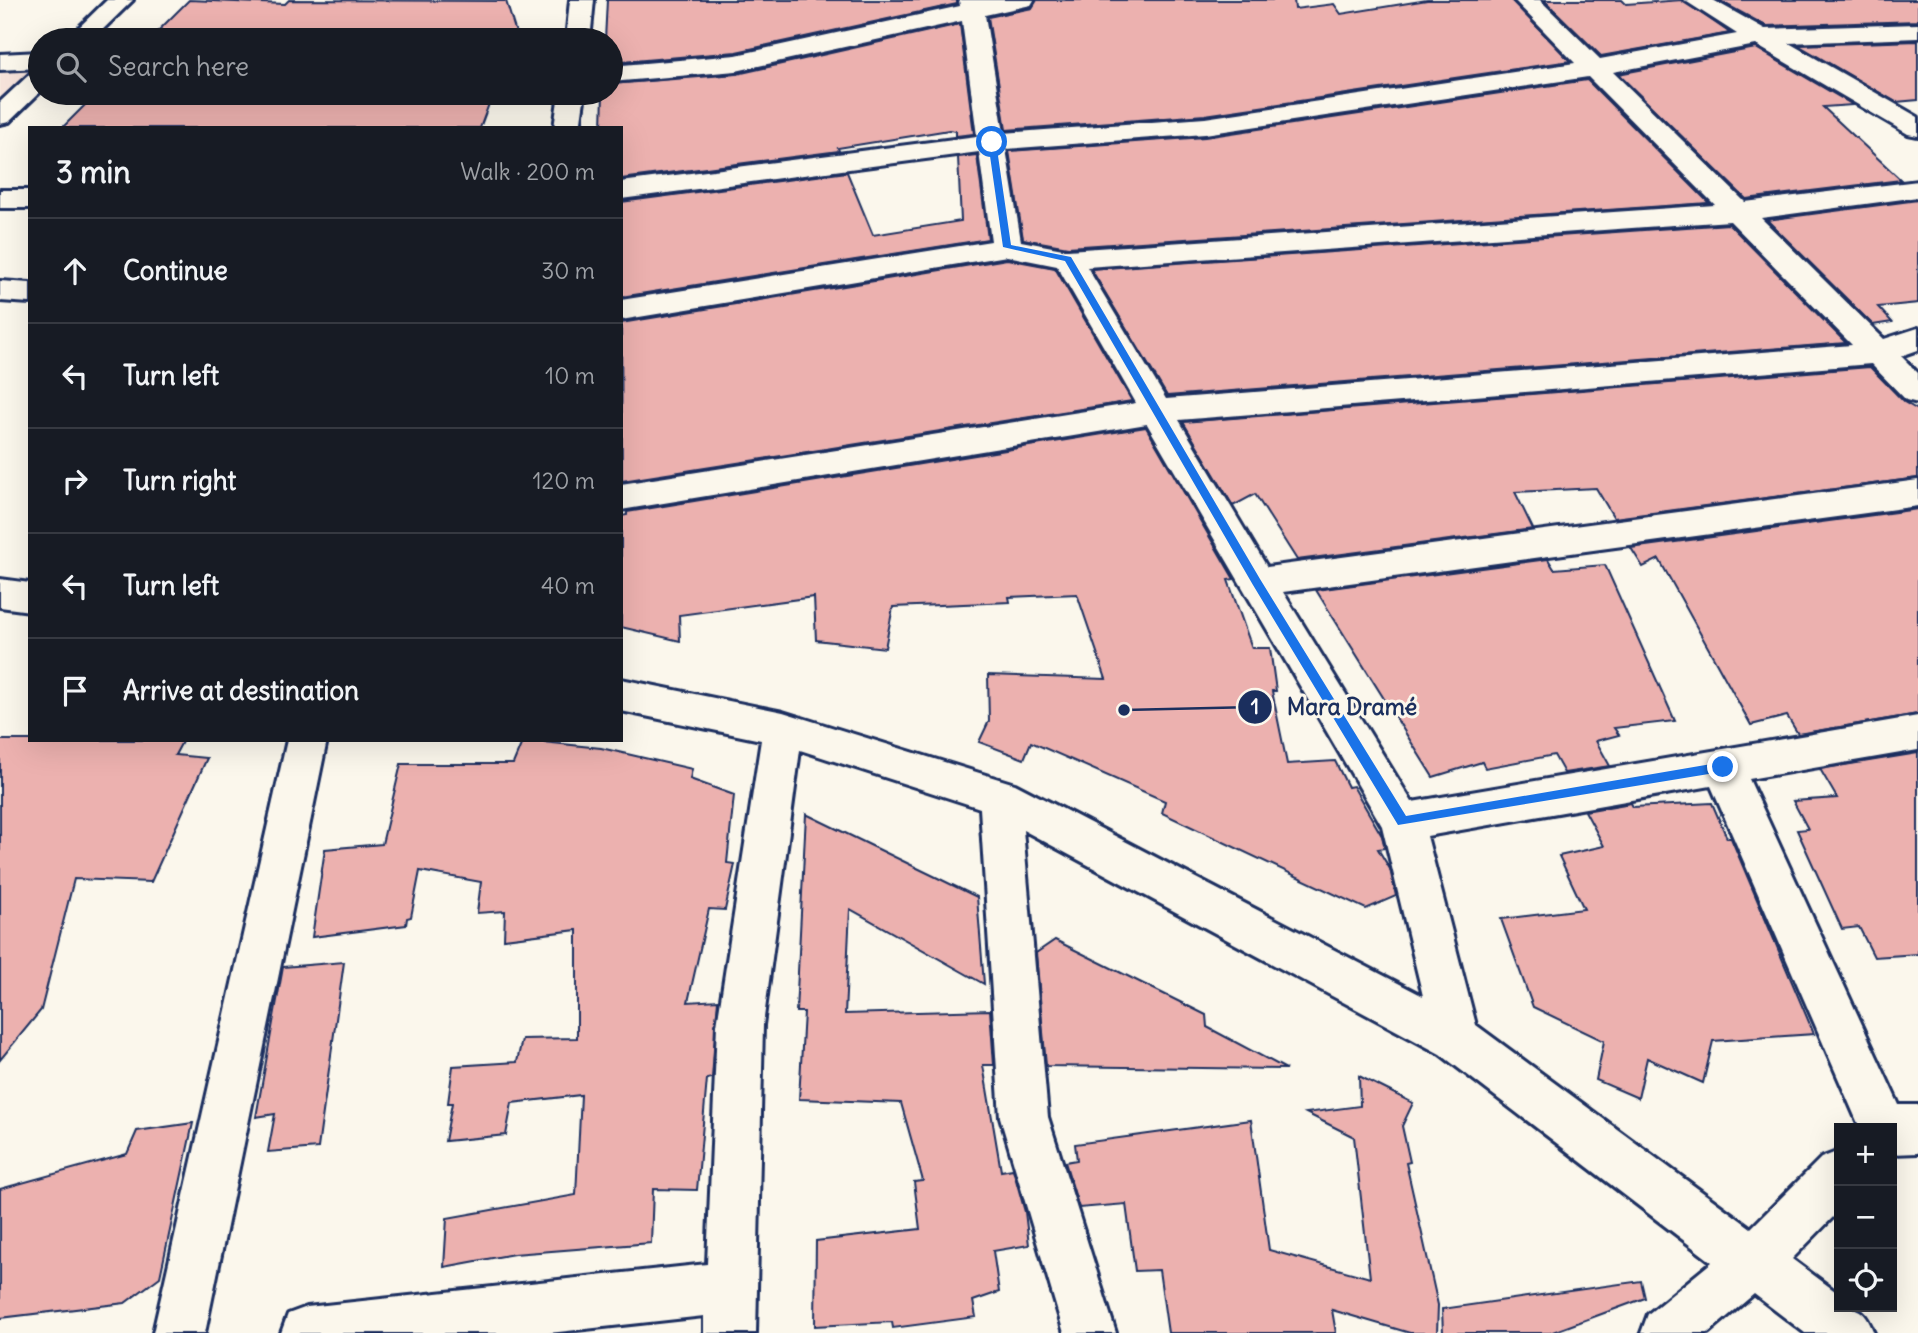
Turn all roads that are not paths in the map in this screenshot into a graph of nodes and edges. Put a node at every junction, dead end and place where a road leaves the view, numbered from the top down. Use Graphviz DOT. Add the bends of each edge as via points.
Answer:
graph roads {
  1 [pos="121,0"];
  2 [pos="582,0"];
  3 [pos="1022,0"];
  4 [pos="1526,0"];
  5 [pos="1696,0"];
  6 [pos="972,5"];
  7 [pos="91,28"];
  8 [pos="579,28"];
  9 [pos="1918,31"];
  10 [pos="1759,37"];
  11 [pos="28,61"];
  12 [pos="0,62"];
  13 [pos="1594,68"];
  14 [pos="623,73"];
  15 [pos="28,89"];
  16 [pos="570,105"];
  17 [pos="0,116"];
  18 [pos="567,126"];
  19 [pos="1918,128"];
  20 [pos="992,142"];
  21 [pos="1918,189"];
  22 [pos="623,191"];
  23 [pos="0,198"];
  24 [pos="28,199"];
  25 [pos="1738,212"];
  26 [pos="1007,247"];
  27 [pos="1068,259"];
  28 [pos="0,291"];
  29 [pos="28,293"];
  30 [pos="623,310"];
  31 [pos="1918,338"];
  32 [pos="1879,353"];
  33 [pos="1918,392"];
  34 [pos="1155,411"];
  35 [pos="1918,493"];
  36 [pos="623,497"];
  37 [pos="1256,582"];
  38 [pos="0,593"];
  39 [pos="28,597"];
  40 [pos="623,695"];
  41 [pos="783,728"];
  42 [pos="1918,733"];
  43 [pos="307,742"];
  44 [pos="1723,767"];
  45 [pos="1000,797"];
  46 [pos="1402,822"];
  47 [pos="1456,1038"];
  48 [pos="1882,1123"];
  49 [pos="1918,1129"];
  50 [pos="1897,1130"];
  51 [pos="1834,1181"];
  52 [pos="1752,1263"];
  53 [pos="731,1310"];
  54 [pos="178,1333"];
  55 [pos="307,1333"];
  56 [pos="1090,1333"];
  57 [pos="1667,1333"];
  58 [pos="1848,1333"];
  1 -- 7 [label="street"];
  2 -- 8 [label="street"];
  3 -- 6 [label="street"];
  4 -- 13 [label="street"];
  5 -- 10 [label="street"];
  6 -- 14 [label="street" via="736,63"];
  6 -- 20 [label="street"];
  9 -- 10 [label="street"];
  10 -- 13 [label="street"];
  10 -- 19 [label="street"];
  11 -- 12 [label="street"];
  13 -- 20 [label="street" via="1205,125"];
  13 -- 25 [label="street"];
  15 -- 17 [label="street"];
  16 -- 18 [label="street"];
  20 -- 22 [label="street"];
  20 -- 26 [label="street"];
  21 -- 25 [label="street"];
  23 -- 24 [label="street"];
  25 -- 27 [label="street"];
  25 -- 32 [label="street"];
  26 -- 27 [label="street"];
  26 -- 30 [label="street"];
  27 -- 34 [label="street"];
  28 -- 29 [label="street"];
  31 -- 32 [label="street"];
  32 -- 33 [label="street"];
  32 -- 34 [label="street"];
  34 -- 36 [label="street"];
  34 -- 37 [label="street"];
  35 -- 37 [label="street"];
  37 -- 46 [label="street"];
  38 -- 39 [label="street"];
  40 -- 41 [label="street"];
  41 -- 45 [label="street"];
  41 -- 53 [label="street" via="740,1025"];
  42 -- 44 [label="street"];
  43 -- 54 [label="street"];
  44 -- 46 [label="street"];
  44 -- 48 [label="street"];
  45 -- 47 [label="street"];
  45 -- 56 [label="street" via="1024,1117"];
  46 -- 47 [label="street"];
  47 -- 52 [label="street"];
  49 -- 50 [label="street"];
  51 -- 52 [label="street"];
  52 -- 57 [label="street"];
  52 -- 58 [label="street"];
  53 -- 55 [label="street"];
}
